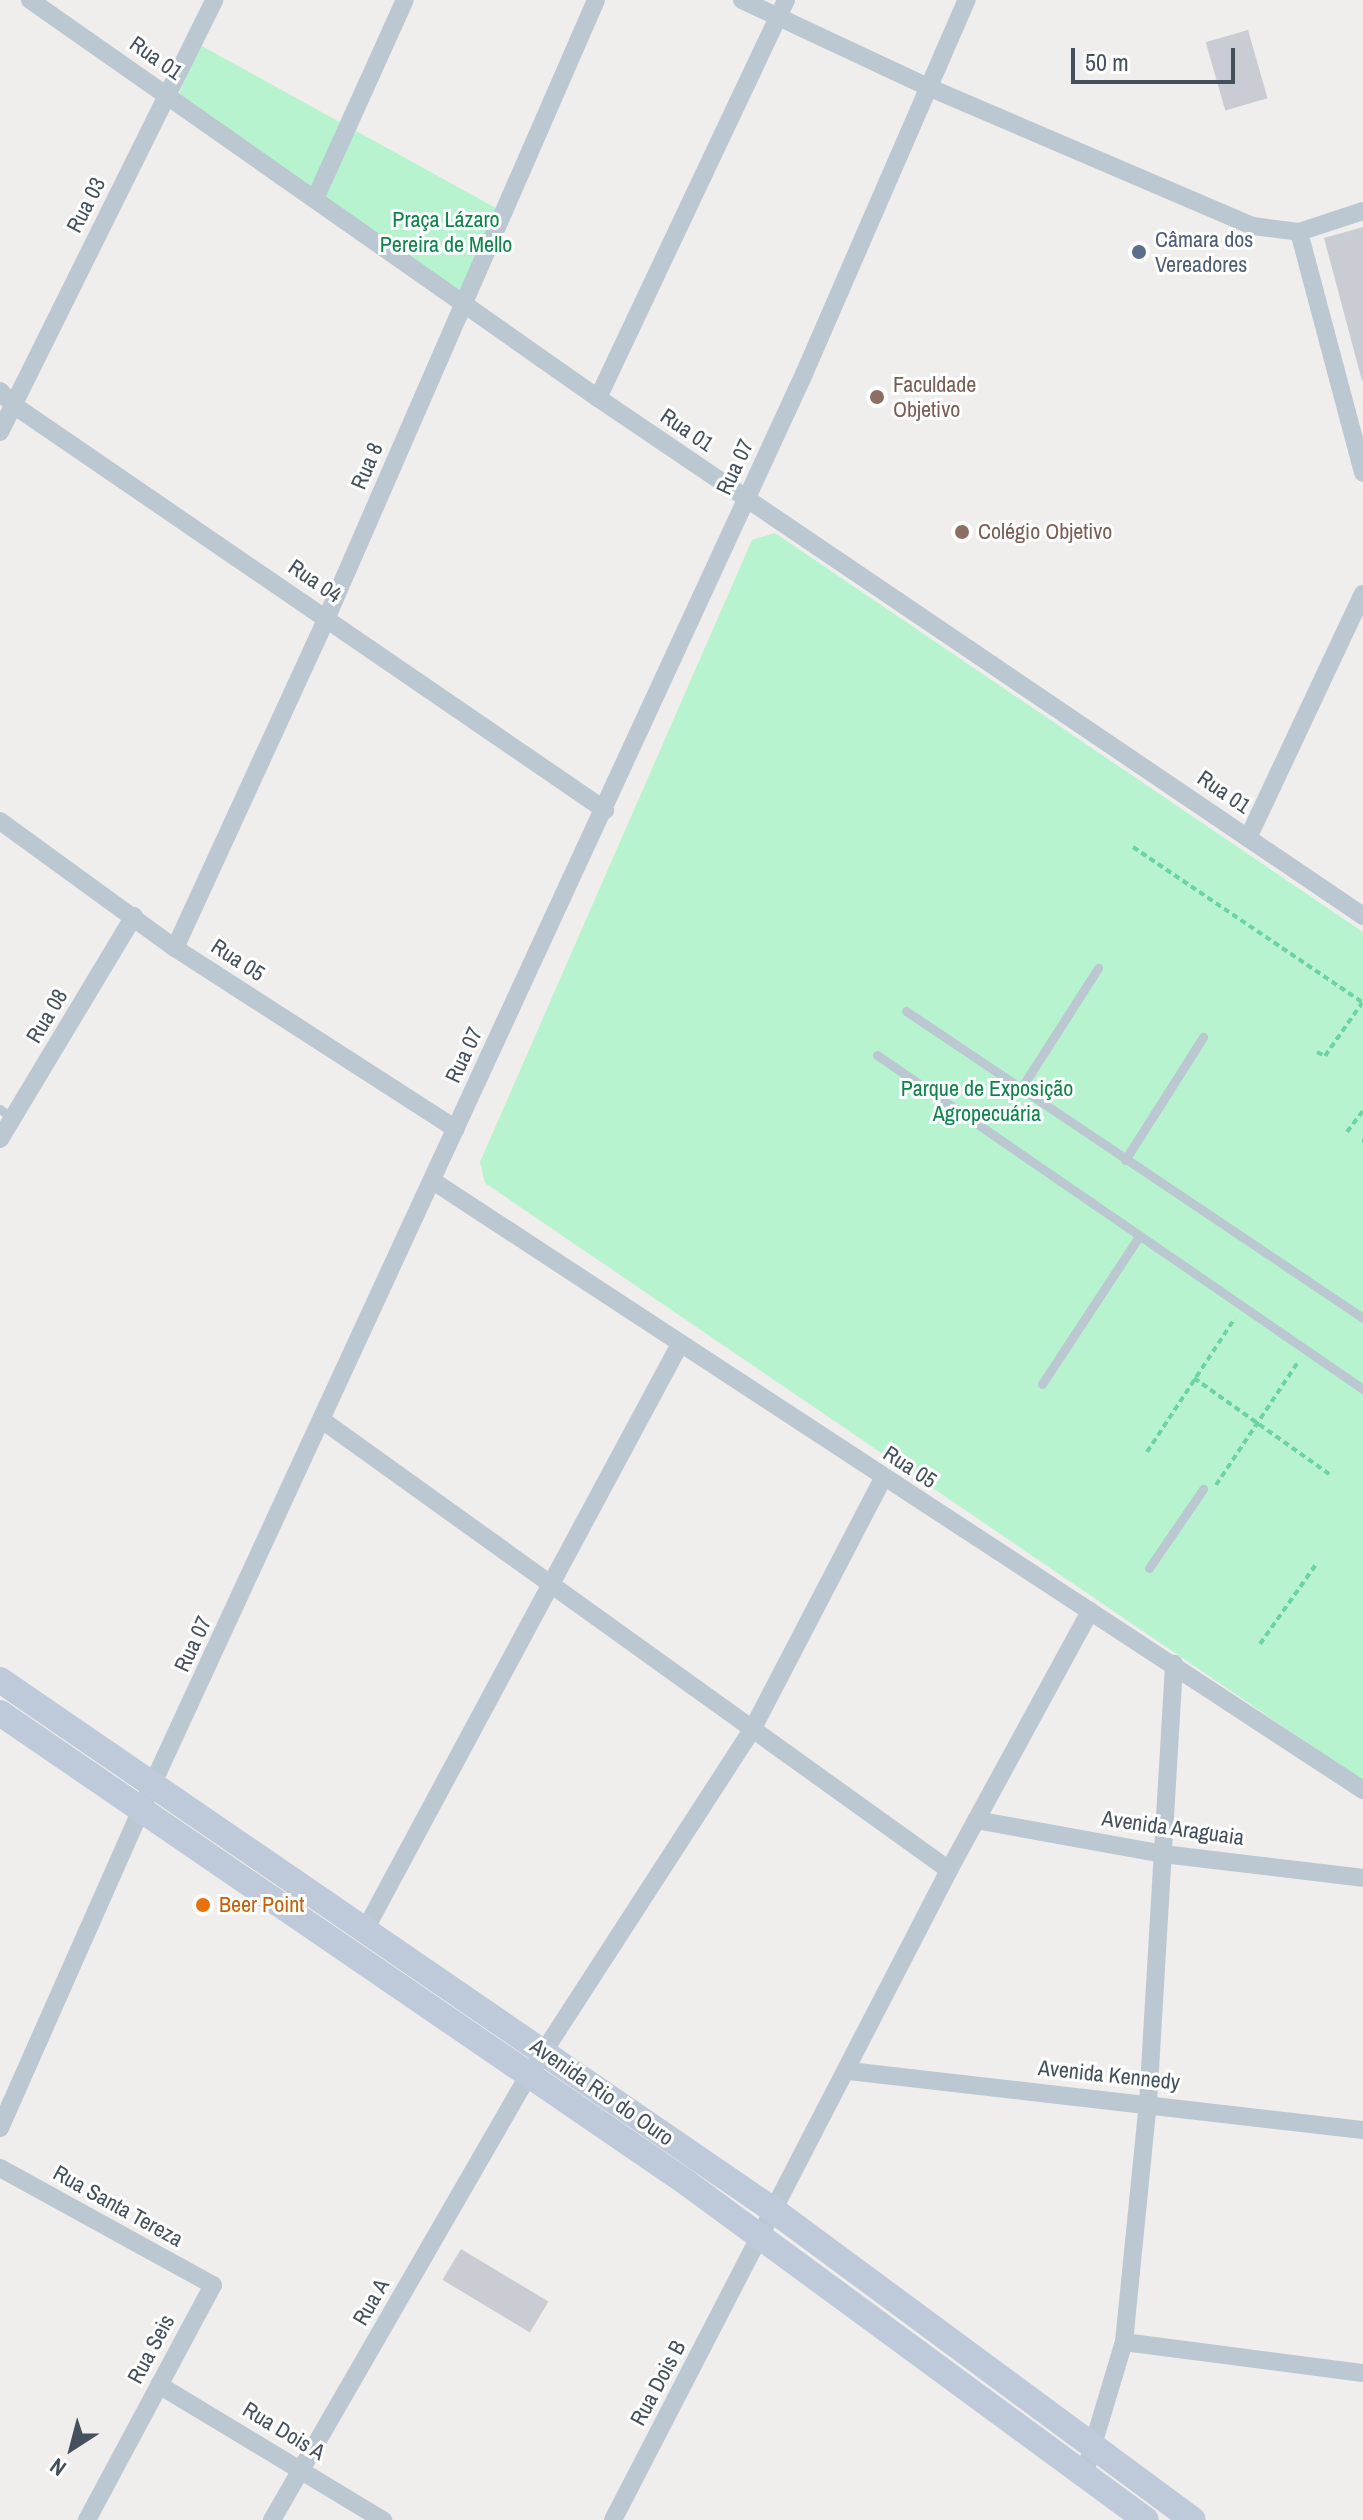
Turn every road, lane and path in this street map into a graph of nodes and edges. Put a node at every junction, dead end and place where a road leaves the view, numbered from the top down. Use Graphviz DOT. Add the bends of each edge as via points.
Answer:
graph roads {
  1 [pos="30,0"];
  2 [pos="214,0"];
  3 [pos="405,0"];
  4 [pos="596,0"];
  5 [pos="742,0"];
  6 [pos="967,0"];
  7 [pos="782,8"];
  8 [pos="928,87"];
  9 [pos="168,95"];
  10 [pos="315,199"];
  11 [pos="1363,211"];
  12 [pos="1299,232"];
  13 [pos="465,301"];
  14 [pos="6,398"];
  15 [pos="598,398"];
  16 [pos="0,432"];
  17 [pos="1363,473"];
  18 [pos="747,499"];
  19 [pos="1363,594"];
  20 [pos="327,617"];
  21 [pos="605,810"];
  22 [pos="0,821"];
  23 [pos="1248,838"];
  24 [pos="1133,847"];
  25 [pos="134,916"];
  26 [pos="1363,916"];
  27 [pos="175,948"];
  28 [pos="1098,968"];
  29 [pos="1363,1003"];
  30 [pos="906,1011"];
  31 [pos="1203,1037"];
  32 [pos="1317,1052"];
  33 [pos="877,1055"];
  34 [pos="1020,1090"];
  35 [pos="1363,1111"];
  36 [pos="7,1114"];
  37 [pos="456,1129"];
  38 [pos="1347,1132"];
  39 [pos="0,1139"];
  40 [pos="1125,1160"];
  41 [pos="433,1181"];
  42 [pos="1140,1235"];
  43 [pos="1243,1306"];
  44 [pos="1363,1318"];
  45 [pos="680,1344"];
  46 [pos="1306,1349"];
  47 [pos="1193,1378"];
  48 [pos="1042,1384"];
  49 [pos="1363,1389"];
  50 [pos="322,1420"];
  51 [pos="1258,1424"];
  52 [pos="1147,1452"];
  53 [pos="1329,1474"];
  54 [pos="883,1478"];
  55 [pos="1207,1491"];
  56 [pos="1317,1563"];
  57 [pos="1149,1568"];
  58 [pos="549,1586"];
  59 [pos="1090,1611"];
  60 [pos="1260,1644"];
  61 [pos="1174,1664"];
  62 [pos="0,1680"];
  63 [pos="0,1713"];
  64 [pos="752,1730"];
  65 [pos="104,1749"];
  66 [pos="90,1773"];
  67 [pos="153,1783"];
  68 [pos="1363,1790"];
  69 [pos="142,1808"];
  70 [pos="976,1820"];
  71 [pos="1163,1854"];
  72 [pos="949,1870"];
  73 [pos="1363,1878"];
  74 [pos="319,1897"];
  75 [pos="305,1921"];
  76 [pos="366,1928"];
  77 [pos="543,2052"];
  78 [pos="849,2071"];
  79 [pos="528,2076"];
  80 [pos="1148,2103"];
  81 [pos="0,2128"];
  82 [pos="1363,2130"];
  83 [pos="0,2168"];
  84 [pos="776,2212"];
  85 [pos="762,2238"];
  86 [pos="213,2285"];
  87 [pos="903,2305"];
  88 [pos="885,2329"];
  89 [pos="1124,2342"];
  90 [pos="1363,2373"];
  91 [pos="159,2385"];
  92 [pos="1094,2446"];
  93 [pos="302,2469"];
  94 [pos="1084,2475"];
  95 [pos="87,2520"];
  96 [pos="272,2520"];
  97 [pos="383,2520"];
  98 [pos="613,2520"];
  99 [pos="1146,2520"];
  100 [pos="1193,2520"];
  1 -- 9 [label="street, Rua 01"];
  2 -- 9 [label="street, Rua 03"];
  3 -- 10 [label="street"];
  4 -- 13 [label="street, Rua 8"];
  5 -- 7 [label="street"];
  6 -- 8 [label="street, Rua 07"];
  7 -- 8 [label="street"];
  7 -- 15 [label="street"];
  8 -- 12 [label="street" via="1253,226"];
  8 -- 18 [label="street, Rua 07"];
  9 -- 10 [label="street, Rua 01"];
  9 -- 14 [label="street, Rua 03"];
  10 -- 13 [label="street, Rua 01"];
  11 -- 12 [label="street"];
  12 -- 17 [label="street"];
  13 -- 15 [label="street, Rua 01"];
  13 -- 20 [label="street, Rua 8"];
  14 -- 16 [label="street, Rua 03"];
  14 -- 20 [label="street, Rua 04"];
  15 -- 18 [label="street, Rua 01"];
  18 -- 21 [label="street, Rua 07"];
  18 -- 23 [label="street, Rua 01"];
  19 -- 23 [label="street"];
  20 -- 21 [label="street, Rua 04"];
  20 -- 27 [label="street, Rua 8"];
  21 -- 37 [label="street, Rua 07"];
  22 -- 25 [label="street, Rua 05"];
  23 -- 26 [label="street, Rua 01"];
  24 -- 29 [label="path"];
  25 -- 27 [label="street, Rua 05"];
  25 -- 36 [label="street, Rua 08"];
  27 -- 37 [label="street, Rua 05"];
  28 -- 34 [label="lane"];
  29 -- 32 [label="path" via="1325,1056"];
  30 -- 34 [label="lane"];
  31 -- 40 [label="lane"];
  33 -- 42 [label="lane"];
  34 -- 40 [label="lane"];
  35 -- 38 [label="path"];
  36 -- 39 [label="street, Rua 08"];
  37 -- 41 [label="street, Rua 07"];
  40 -- 44 [label="lane"];
  41 -- 45 [label="street, Rua 05"];
  41 -- 50 [label="street, Rua 07"];
  42 -- 43 [label="lane"];
  42 -- 48 [label="lane"];
  43 -- 46 [label="lane"];
  43 -- 47 [label="path"];
  45 -- 54 [label="street, Rua 05"];
  45 -- 58 [label="street"];
  46 -- 49 [label="lane"];
  46 -- 51 [label="path"];
  47 -- 51 [label="path"];
  47 -- 52 [label="path"];
  50 -- 58 [label="street"];
  50 -- 67 [label="street, Rua 07"];
  51 -- 53 [label="path"];
  51 -- 55 [label="path"];
  54 -- 59 [label="street, Rua 05"];
  54 -- 64 [label="street, Rua A"];
  55 -- 57 [label="lane"];
  56 -- 60 [label="path"];
  58 -- 64 [label="street"];
  58 -- 76 [label="street"];
  59 -- 61 [label="street, Rua 05"];
  59 -- 70 [label="street, Rua Dois B"];
  61 -- 68 [label="street, Rua 05"];
  61 -- 71 [label="street"];
  62 -- 65 [label="main road, Avenida Rio do Ouro"];
  63 -- 66 [label="main road, Avenida Rio do Ouro"];
  64 -- 72 [label="street"];
  64 -- 77 [label="street, Rua A"];
  65 -- 66 [label="main road"];
  65 -- 67 [label="main road, Avenida Rio do Ouro"];
  66 -- 69 [label="main road, Avenida Rio do Ouro"];
  67 -- 69 [label="street, Rua 07"];
  67 -- 74 [label="main road, Avenida Rio do Ouro"];
  69 -- 75 [label="main road, Avenida Rio do Ouro"];
  69 -- 81 [label="street, Rua 07"];
  70 -- 71 [label="street, Avenida Araguaia"];
  70 -- 72 [label="street, Rua Dois B"];
  71 -- 73 [label="street, Avenida Araguaia"];
  71 -- 80 [label="street"];
  72 -- 78 [label="street, Rua Dois B"];
  74 -- 75 [label="main road"];
  74 -- 76 [label="main road, Avenida Rio do Ouro"];
  75 -- 79 [label="main road, Avenida Rio do Ouro"];
  76 -- 77 [label="main road, Avenida Rio do Ouro"];
  77 -- 79 [label="street, Rua A"];
  77 -- 84 [label="main road, Avenida Rio do Ouro"];
  78 -- 80 [label="street, Avenida Kennedy"];
  78 -- 84 [label="street, Rua Dois B"];
  79 -- 85 [label="main road, Avenida Rio do Ouro"];
  79 -- 93 [label="street, Rua A"];
  80 -- 82 [label="street, Avenida Kennedy"];
  80 -- 89 [label="street"];
  83 -- 86 [label="street, Rua Santa Tereza"];
  84 -- 85 [label="street, Rua Dois B"];
  84 -- 87 [label="main road, Avenida Rio do Ouro"];
  85 -- 88 [label="main road, Avenida Rio do Ouro"];
  85 -- 98 [label="street, Rua Dois B"];
  86 -- 91 [label="street, Rua Seis"];
  87 -- 88 [label="main road"];
  87 -- 92 [label="main road, Avenida Rio do Ouro"];
  88 -- 94 [label="main road, Avenida Rio do Ouro"];
  89 -- 90 [label="street"];
  89 -- 92 [label="street"];
  91 -- 93 [label="street, Rua Dois A"];
  91 -- 95 [label="street, Rua Seis"];
  92 -- 94 [label="street"];
  92 -- 100 [label="main road, Avenida Rio do Ouro"];
  93 -- 96 [label="street, Rua A"];
  93 -- 97 [label="street, Rua Dois A"];
  94 -- 99 [label="main road, Avenida Rio do Ouro"];
}
